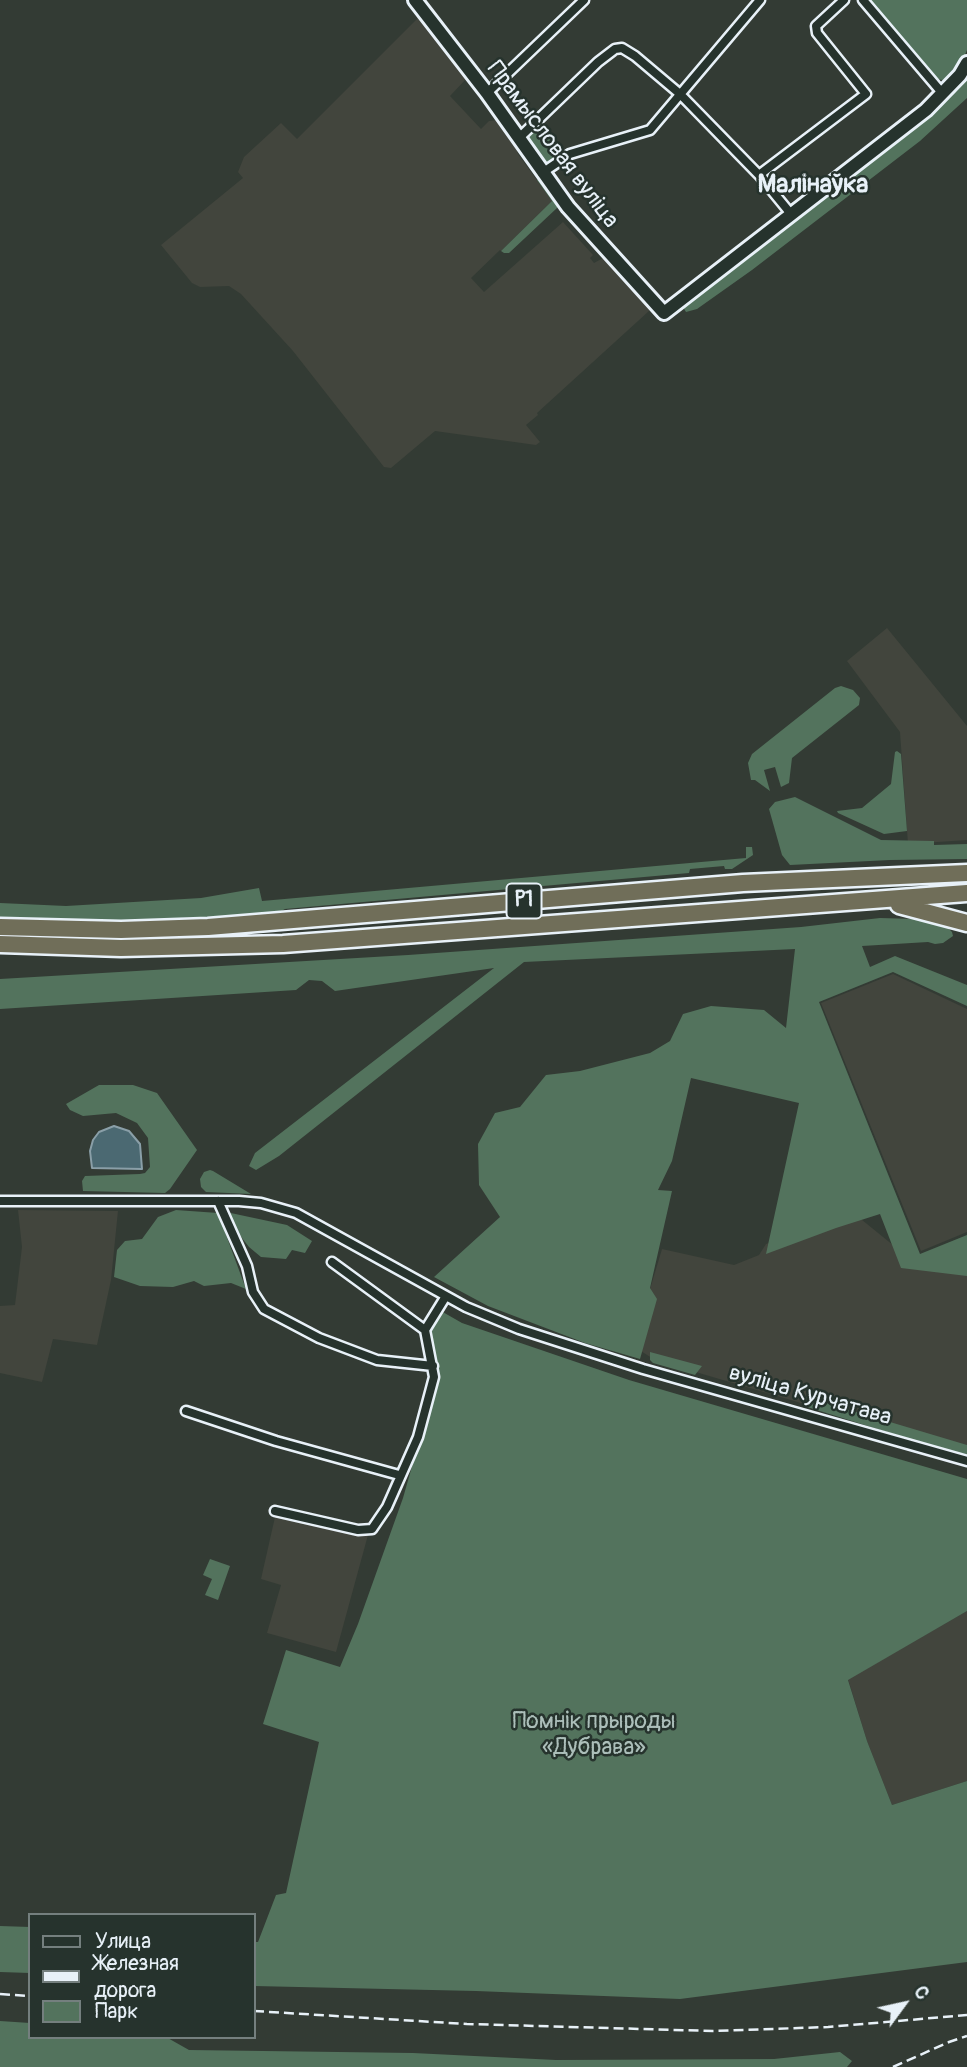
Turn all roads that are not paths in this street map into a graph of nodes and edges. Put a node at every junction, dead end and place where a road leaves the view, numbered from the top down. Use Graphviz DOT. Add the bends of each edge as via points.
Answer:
graph roads {
  1 [pos="415,0"];
  2 [pos="584,0"];
  3 [pos="760,0"];
  4 [pos="845,0"];
  5 [pos="863,0"];
  6 [pos="967,63"];
  7 [pos="487,93"];
  8 [pos="680,94"];
  9 [pos="943,94"];
  10 [pos="519,138"];
  11 [pos="541,173"];
  12 [pos="759,175"];
  13 [pos="791,214"];
  14 [pos="967,873"];
  15 [pos="967,893"];
  16 [pos="872,901"];
  17 [pos="967,923"];
  18 [pos="0,927"];
  19 [pos="0,944"];
  20 [pos="0,1201"];
  21 [pos="218,1201"];
  22 [pos="332,1262"];
  23 [pos="446,1296"];
  24 [pos="425,1330"];
  25 [pos="433,1366"];
  26 [pos="186,1412"];
  27 [pos="967,1461"];
  28 [pos="400,1475"];
  29 [pos="275,1511"];
  1 -- 7 [label="street, Прамысловая вуліца"];
  2 -- 7 [label="street"];
  3 -- 8 [label="street"];
  4 -- 12 [label="street" via="816,26 817,33 866,94"];
  5 -- 9 [label="street"];
  6 -- 9 [label="street"];
  7 -- 10 [label="street, Прамысловая вуліца"];
  8 -- 10 [label="street" via="635,56 615,49"];
  8 -- 11 [label="street" via="650,130 570,154"];
  8 -- 12 [label="street"];
  9 -- 13 [label="street"];
  10 -- 11 [label="street, Прамысловая вуліца"];
  11 -- 13 [label="street, Прамысловая вуліца" via="664,313"];
  12 -- 13 [label="street"];
  14 -- 18 [label="highway, Р1" via="743,883 208,927"];
  15 -- 16 [label="highway, Р1"];
  16 -- 17 [label="highway"];
  16 -- 19 [label="highway, Р1" via="284,944 121,948"];
  20 -- 21 [label="street, вуліца Курчатава"];
  21 -- 23 [label="street, вуліца Курчатава" via="261,1203 296,1213"];
  21 -- 25 [label="street" via="264,1309 319,1338 377,1360"];
  22 -- 24 [label="street"];
  23 -- 24 [label="street"];
  23 -- 27 [label="street, вуліца Курчатава" via="519,1329 643,1369"];
  24 -- 25 [label="street"];
  25 -- 28 [label="street" via="418,1437"];
  26 -- 28 [label="street"];
  28 -- 29 [label="street" via="372,1529 358,1530"];
}
